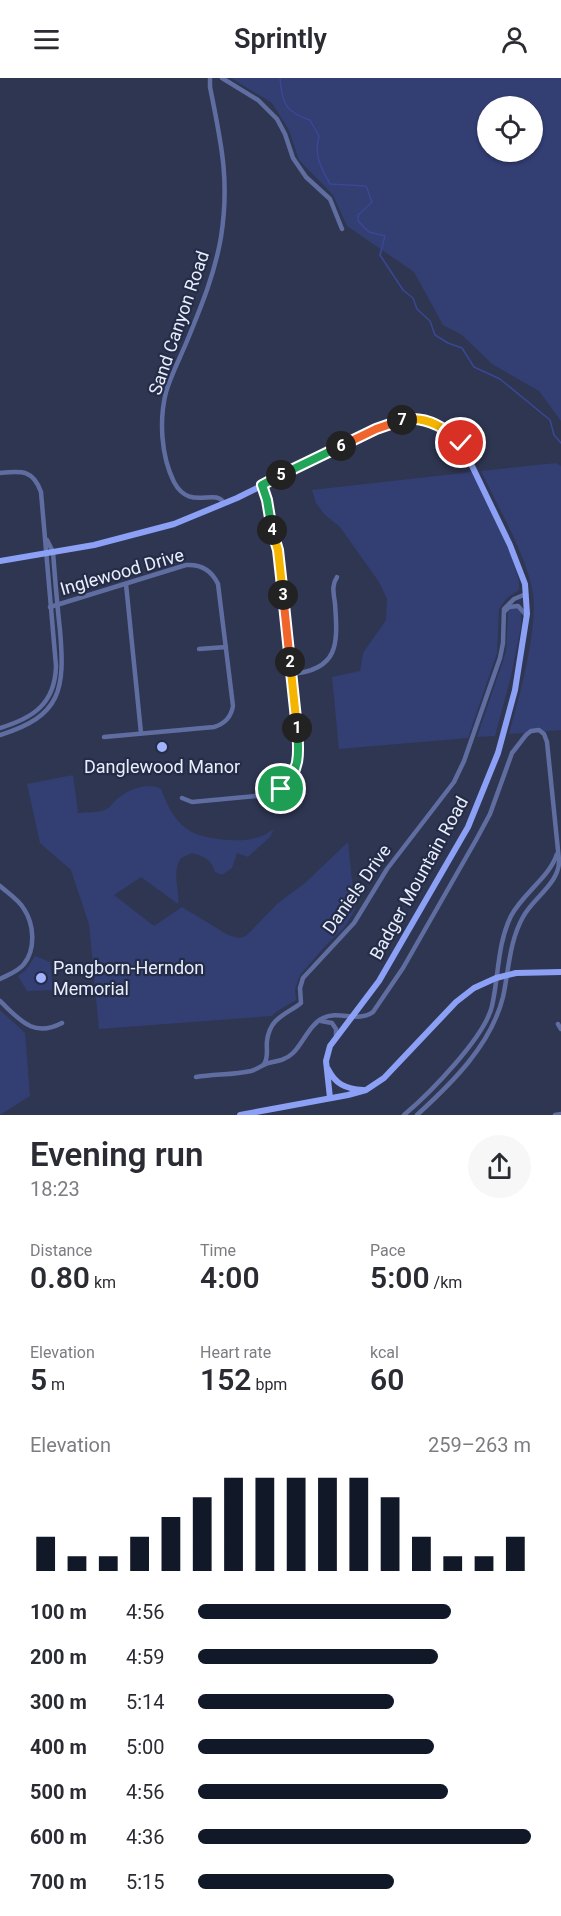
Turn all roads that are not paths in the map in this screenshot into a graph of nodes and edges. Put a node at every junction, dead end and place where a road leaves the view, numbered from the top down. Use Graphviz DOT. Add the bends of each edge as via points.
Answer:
graph roads {
  1 [pos="210,78"];
  2 [pos="222,78"];
  3 [pos="342,229"];
  4 [pos="0,473"];
  5 [pos="262,485"];
  6 [pos="224,503"];
  7 [pos="46,540"];
  8 [pos="53,552"];
  9 [pos="45,554"];
  10 [pos="0,561"];
  11 [pos="337,577"];
  12 [pos="126,584"];
  13 [pos="526,594"];
  14 [pos="58,605"];
  15 [pos="50,607"];
  16 [pos="527,616"];
  17 [pos="503,620"];
  18 [pos="226,647"];
  19 [pos="199,649"];
  20 [pos="291,674"];
  21 [pos="0,728"];
  22 [pos="141,733"];
  23 [pos="0,735"];
  24 [pos="104,737"];
  25 [pos="182,798"];
  26 [pos="560,851"];
  27 [pos="559,874"];
  28 [pos="0,886"];
  29 [pos="561,972"];
  30 [pos="507,974"];
  31 [pos="496,978"];
  32 [pos="0,979"];
  33 [pos="0,1001"];
  34 [pos="352,1016"];
  35 [pos="62,1023"];
  36 [pos="316,1024"];
  37 [pos="336,1036"];
  38 [pos="264,1064"];
  39 [pos="326,1065"];
  40 [pos="196,1077"];
  41 [pos="366,1090"];
  42 [pos="330,1098"];
  43 [pos="561,1114"];
  44 [pos="240,1115"];
  45 [pos="404,1115"];
  46 [pos="417,1115"];
  47 [pos="555,1115"];
  1 -- 6 [label="street, Sand Canyon Road" via="224,156 223,221 207,289 167,390 163,439 168,467 179,490 193,498 216,497"];
  2 -- 3 [label="street" via="271,112 282,128 293,158 306,177 330,199"];
  4 -- 7 [label="street" via="24,472 37,481"];
  5 -- 6 [label="main road, Badger Mountain Road"];
  5 -- 13 [label="main road, Badger Mountain Road" via="386,424 406,419 429,421 461,443 512,551"];
  5 -- 20 [label="street" via="278,550"];
  6 -- 8 [label="main road, Badger Mountain Road" via="139,534"];
  7 -- 8 [label="street"];
  7 -- 9 [label="street"];
  8 -- 9 [label="main road, Badger Mountain Road"];
  8 -- 14 [label="street"];
  9 -- 10 [label="main road, Badger Mountain Road"];
  9 -- 15 [label="street"];
  11 -- 20 [label="street" via="333,585 337,637 333,651 315,669"];
  12 -- 14 [label="street, Inglewood Drive"];
  12 -- 18 [label="street, Inglewood Drive" via="186,565 206,570 220,589"];
  12 -- 22 [label="street"];
  13 -- 16 [label="main road, Badger Mountain Road"];
  13 -- 17 [label="street" via="507,605"];
  14 -- 15 [label="street, Inglewood Drive"];
  14 -- 23 [label="street" via="63,666 58,693 33,723"];
  15 -- 21 [label="street" via="56,666 52,690 33,715"];
  16 -- 17 [label="street" via="515,605 507,609"];
  16 -- 34 [label="main road, Badger Mountain Road" via="510,712 479,803 387,969"];
  17 -- 38 [label="street, Daniels Drive" via="500,658 457,777 376,884 354,923 303,978 300,1004 282,1014 270,1030"];
  18 -- 19 [label="street"];
  18 -- 22 [label="street, Inglewood Drive" via="232,712 226,721 213,727"];
  20 -- 25 [label="street" via="299,752 291,780 267,795 192,802"];
  22 -- 24 [label="street, Inglewood Drive"];
  26 -- 27 [label="street"];
  26 -- 31 [label="street" via="512,915"];
  26 -- 34 [label="street" via="547,739 541,731 534,730 512,753 483,827 390,988 371,1014"];
  27 -- 30 [label="street" via="523,917"];
  28 -- 32 [label="street" via="23,907 33,936 25,964"];
  29 -- 30 [label="main road"];
  30 -- 31 [label="main road"];
  30 -- 46 [label="street" via="498,1014 481,1044"];
  31 -- 41 [label="main road" via="456,1002 384,1078"];
  31 -- 45 [label="street" via="490,1013 482,1030"];
  33 -- 35 [label="street" via="23,1023 36,1029 50,1029"];
  34 -- 36 [label="street" via="326,1017"];
  34 -- 37 [label="main road, Badger Mountain Road"];
  36 -- 37 [label="street" via="332,1023"];
  36 -- 38 [label="street" via="291,1055"];
  37 -- 39 [label="main road, Badger Mountain Road"];
  38 -- 40 [label="street" via="237,1074"];
  39 -- 41 [label="main road" via="339,1084"];
  39 -- 42 [label="main road, Badger Mountain Road"];
  41 -- 42 [label="main road"];
  42 -- 44 [label="main road"];
  43 -- 47 [label="street"];
}
